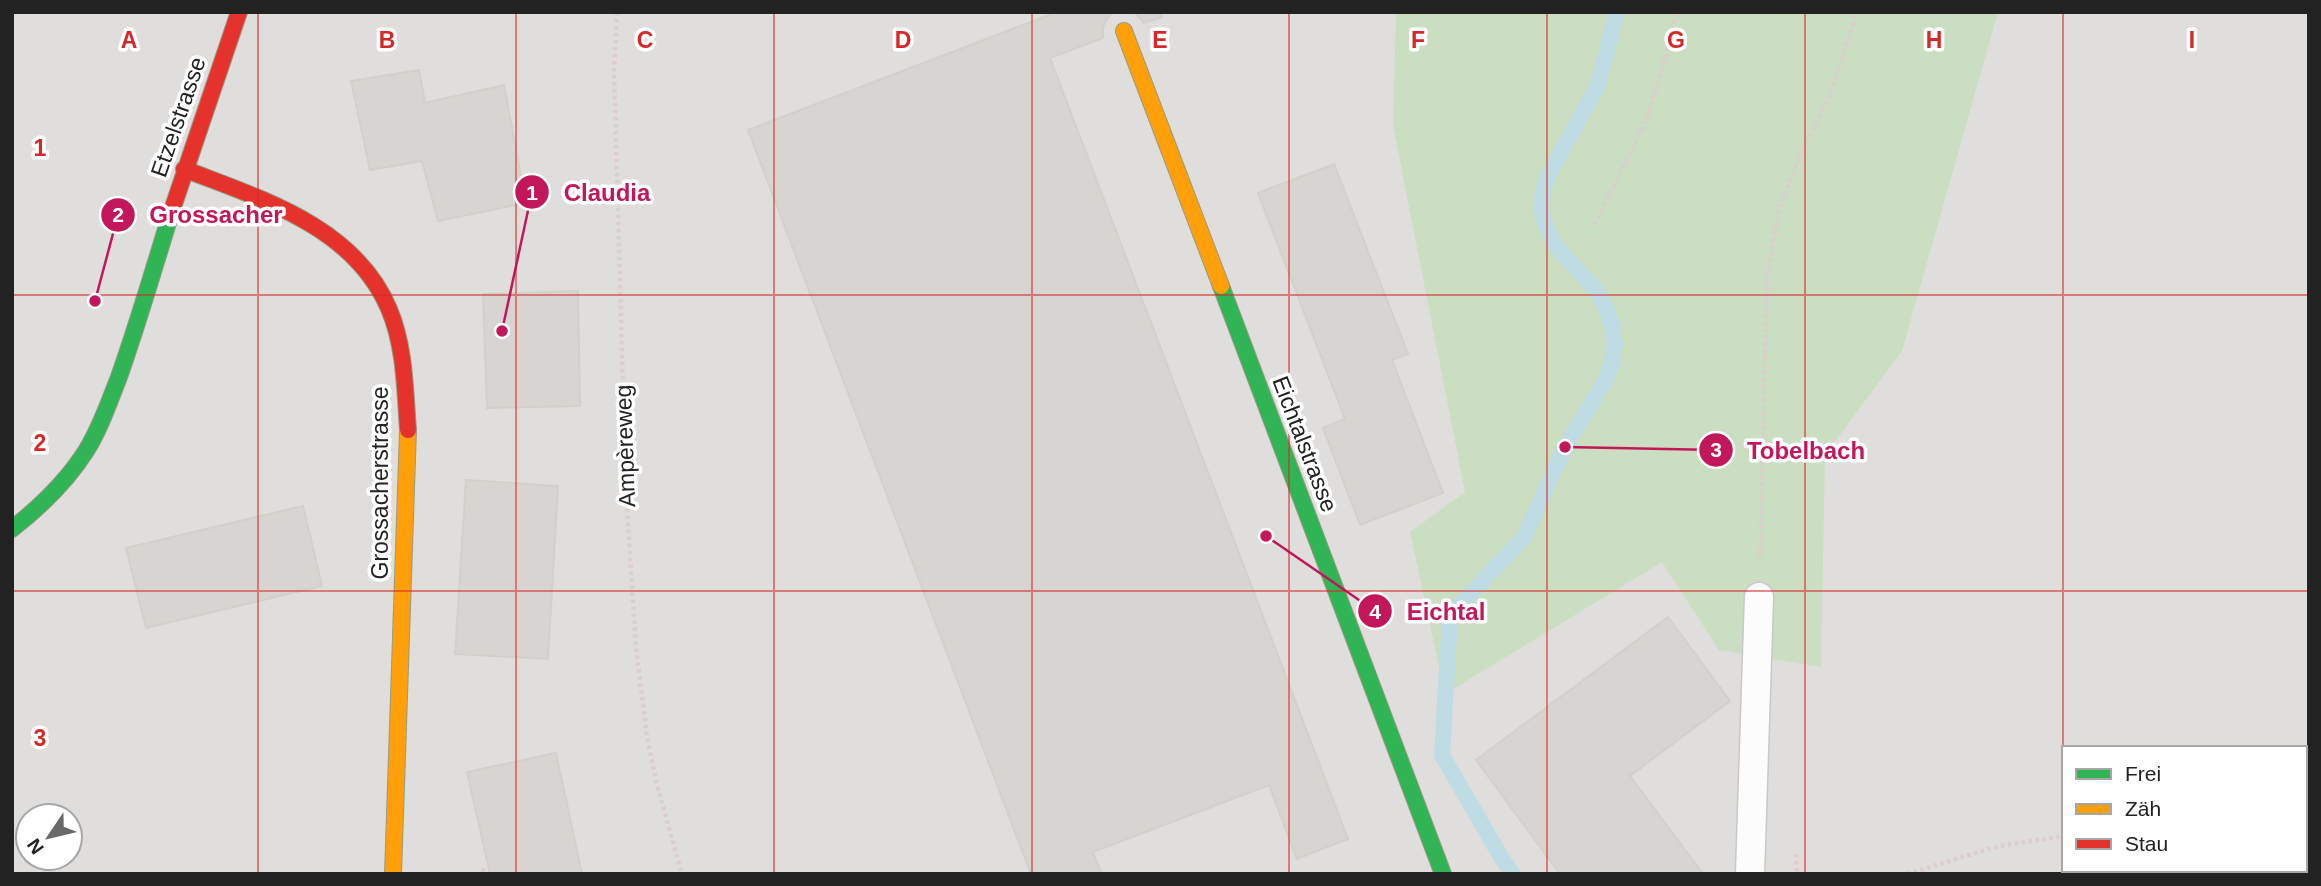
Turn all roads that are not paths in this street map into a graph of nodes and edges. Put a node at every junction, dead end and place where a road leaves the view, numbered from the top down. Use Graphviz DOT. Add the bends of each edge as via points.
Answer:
graph roads {
  1 [pos="239,12"];
  2 [pos="1124,31"];
  3 [pos="184,169"];
  4 [pos="12,529"];
  5 [pos="1759,597"];
  6 [pos="393,874"];
  7 [pos="1443,874"];
  8 [pos="1750,874"];
  1 -- 3 [label="street, Etzelstrasse"];
  2 -- 7 [label="street, Eichtalstrasse"];
  3 -- 4 [label="street, Etzelstrasse" via="105,414 86,451 62,482"];
  3 -- 6 [label="street, Grossacherstrasse" via="285,209 328,234 363,266 389,310 401,361 408,430"];
  5 -- 8 [label="lane"];
}
